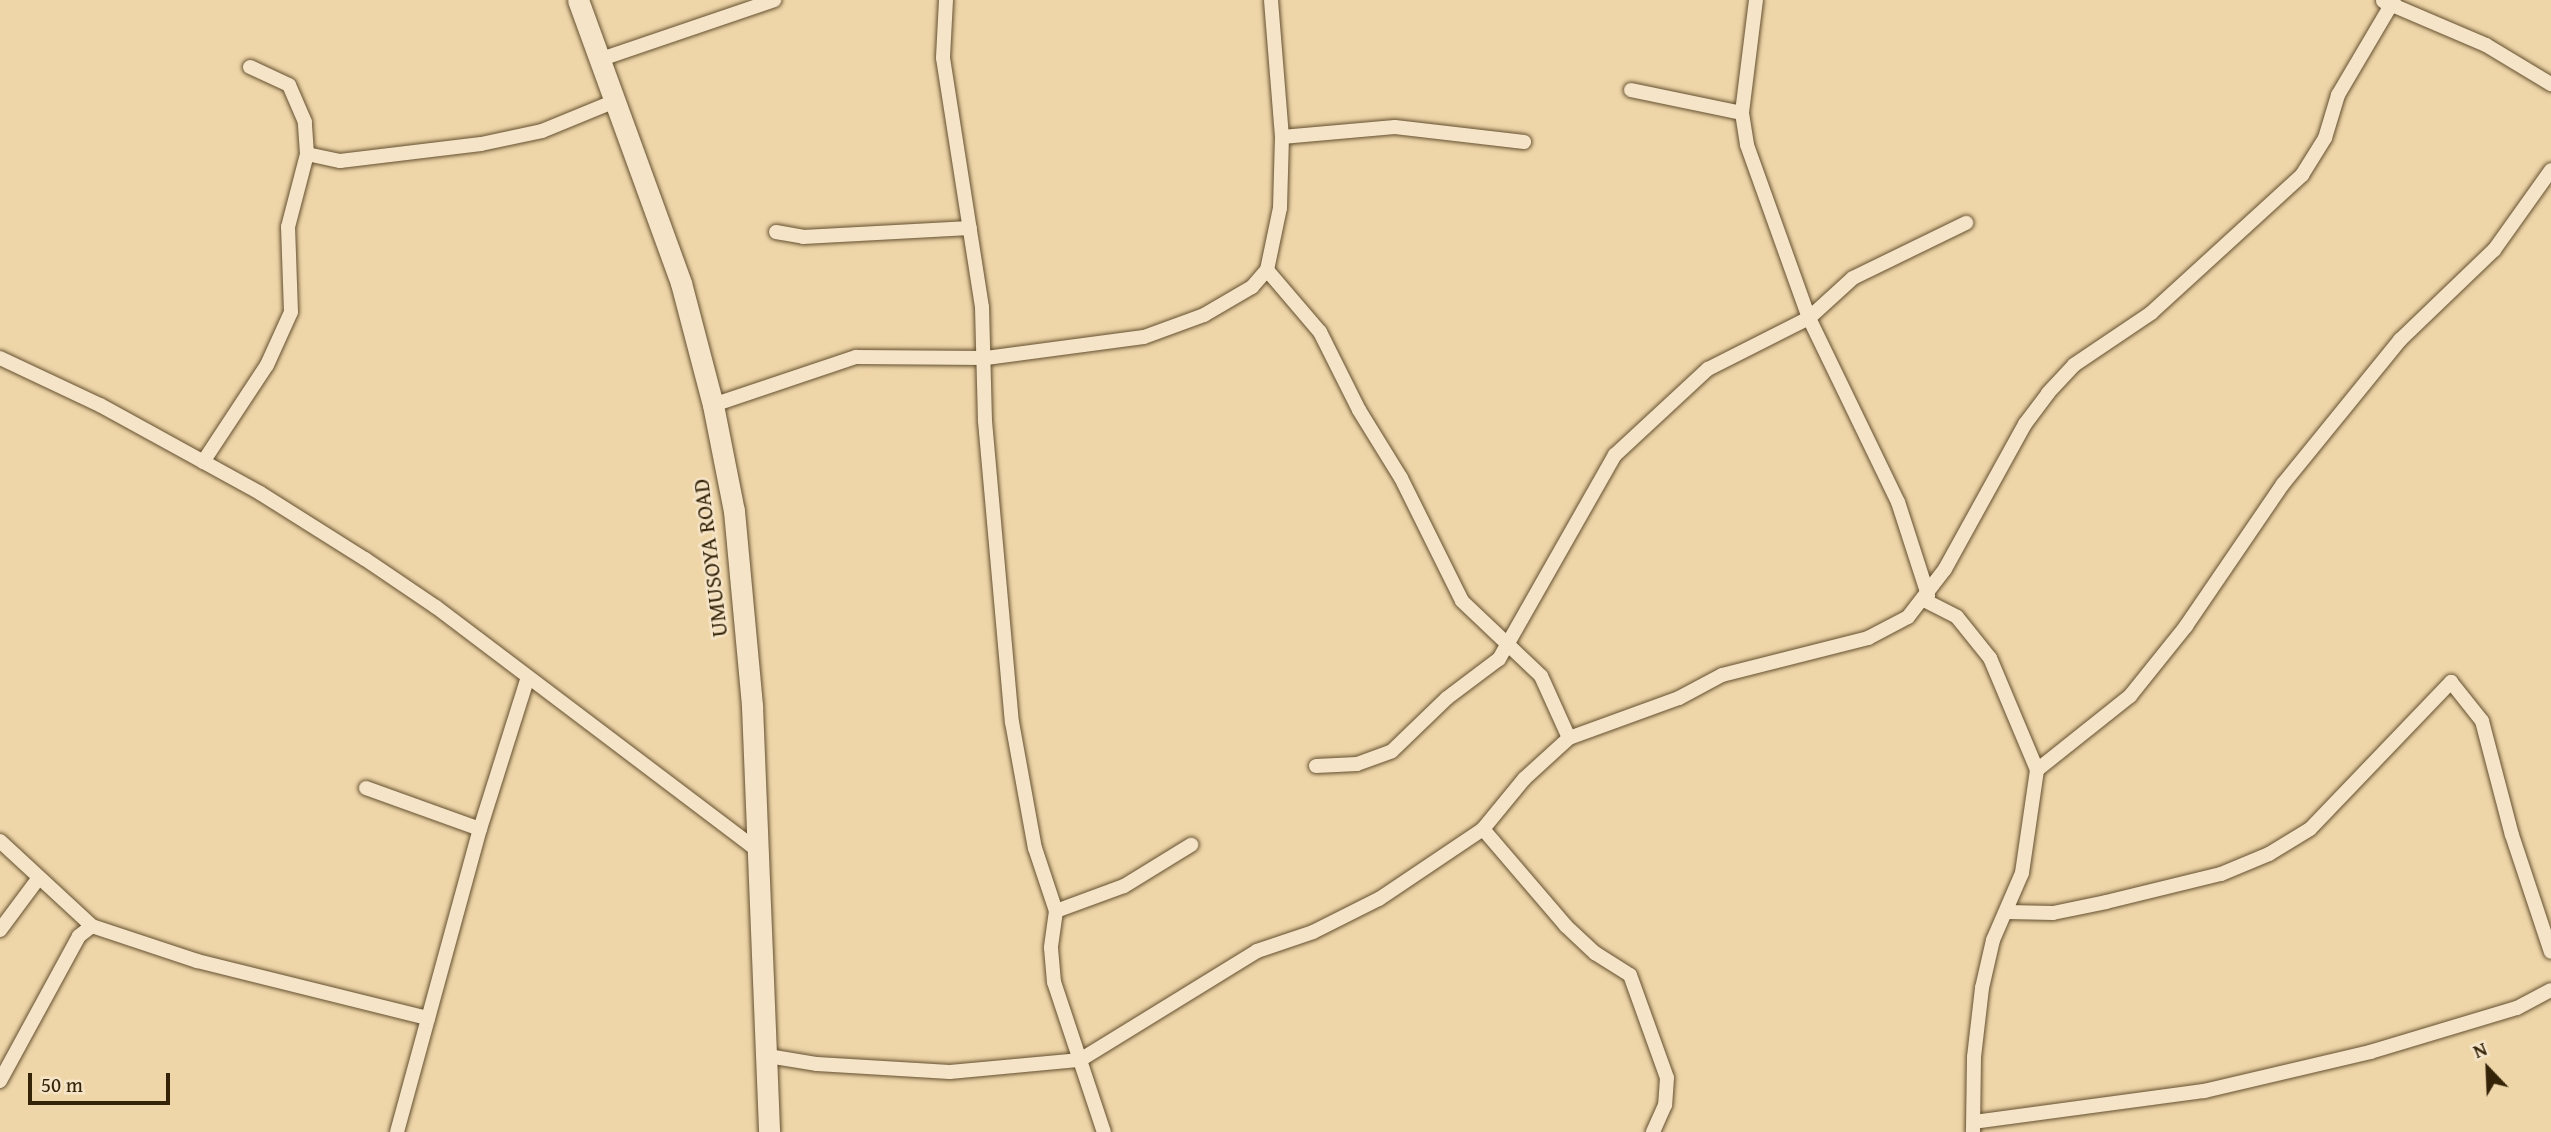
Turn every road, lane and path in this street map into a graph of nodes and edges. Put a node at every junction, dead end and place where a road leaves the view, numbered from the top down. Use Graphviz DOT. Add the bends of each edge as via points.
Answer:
graph roads {
  1 [pos="578,0"];
  2 [pos="774,0"];
  3 [pos="946,0"];
  4 [pos="1271,0"];
  5 [pos="1756,0"];
  6 [pos="2389,1"];
  7 [pos="601,59"];
  8 [pos="250,67"];
  9 [pos="2551,84"];
  10 [pos="1631,90"];
  11 [pos="615,102"];
  12 [pos="1742,113"];
  13 [pos="1282,137"];
  14 [pos="1524,142"];
  15 [pos="307,154"];
  16 [pos="2551,170"];
  17 [pos="1966,223"];
  18 [pos="970,228"];
  19 [pos="776,232"];
  20 [pos="1267,270"];
  21 [pos="1809,318"];
  22 [pos="0,358"];
  23 [pos="986,358"];
  24 [pos="713,405"];
  25 [pos="203,462"];
  26 [pos="1926,598"];
  27 [pos="1507,647"];
  28 [pos="527,680"];
  29 [pos="1569,738"];
  30 [pos="1316,766"];
  31 [pos="2038,769"];
  32 [pos="366,788"];
  33 [pos="480,829"];
  34 [pos="1483,829"];
  35 [pos="0,841"];
  36 [pos="1191,845"];
  37 [pos="757,850"];
  38 [pos="38,879"];
  39 [pos="1056,911"];
  40 [pos="2008,912"];
  41 [pos="92,926"];
  42 [pos="0,930"];
  43 [pos="2551,953"];
  44 [pos="2551,990"];
  45 [pos="428,1018"];
  46 [pos="768,1056"];
  47 [pos="1080,1060"];
  48 [pos="0,1080"];
  49 [pos="1974,1127"];
  50 [pos="397,1132"];
  51 [pos="769,1132"];
  52 [pos="1104,1132"];
  53 [pos="1653,1132"];
  1 -- 7 [label="main road, UMUSOYA ROAD"];
  2 -- 7 [label="street"];
  3 -- 18 [label="street" via="943,58"];
  4 -- 13 [label="street"];
  5 -- 12 [label="street"];
  6 -- 9 [label="street" via="2486,45"];
  6 -- 26 [label="street" via="2338,95 2325,138 2302,175 2151,313 2074,365 2048,393"];
  7 -- 11 [label="main road, UMUSOYA ROAD"];
  8 -- 15 [label="street" via="289,85 306,122"];
  10 -- 12 [label="street"];
  11 -- 15 [label="street" via="542,131 481,144 340,161"];
  11 -- 24 [label="main road, UMUSOYA ROAD" via="681,283"];
  12 -- 21 [label="street" via="1761,190"];
  13 -- 14 [label="street" via="1395,127"];
  13 -- 20 [label="street" via="1280,208"];
  15 -- 25 [label="street" via="288,227 291,312 267,365"];
  16 -- 31 [label="street" via="2494,250 2400,340 2283,484 2186,626 2130,696"];
  17 -- 21 [label="street" via="1853,278"];
  18 -- 19 [label="street" via="803,237"];
  18 -- 23 [label="street"];
  20 -- 23 [label="street" via="1252,287 1204,315 1144,337"];
  20 -- 27 [label="street" via="1320,332 1462,601"];
  21 -- 26 [label="street" via="1898,502"];
  21 -- 27 [label="street" via="1708,369 1615,455"];
  22 -- 25 [label="street"];
  23 -- 24 [label="street" via="856,357"];
  23 -- 39 [label="street" via="986,433 1012,722 1033,836"];
  24 -- 37 [label="main road, UMUSOYA ROAD" via="734,510 745,613"];
  25 -- 28 [label="street" via="375,566"];
  26 -- 29 [label="street" via="1908,617 1868,638 1722,675 1679,698"];
  26 -- 31 [label="street" via="1957,617 1990,659"];
  27 -- 29 [label="street" via="1541,676"];
  27 -- 30 [label="street" via="1485,673 1447,698 1392,751 1357,764"];
  28 -- 33 [label="street"];
  28 -- 37 [label="street"];
  29 -- 34 [label="street" via="1524,779"];
  31 -- 40 [label="street" via="2022,873"];
  32 -- 33 [label="street"];
  33 -- 45 [label="street"];
  34 -- 47 [label="street" via="1379,899 1312,932 1257,951"];
  34 -- 53 [label="street" via="1566,926 1595,953 1630,975 1667,1078 1665,1105"];
  35 -- 38 [label="street"];
  36 -- 39 [label="street" via="1125,886"];
  37 -- 46 [label="main road, UMUSOYA ROAD"];
  38 -- 41 [label="street"];
  38 -- 42 [label="street"];
  39 -- 47 [label="street" via="1051,948 1054,982"];
  40 -- 43 [label="street" via="2053,913 2106,902 2221,874 2269,854 2310,829 2451,682 2482,721 2512,835"];
  40 -- 49 [label="street" via="1993,940 1982,988 1974,1057"];
  41 -- 45 [label="street" via="197,961"];
  41 -- 48 [label="street" via="79,936"];
  44 -- 49 [label="street" via="2517,1009 2370,1052 2204,1091"];
  45 -- 50 [label="street"];
  46 -- 47 [label="street" via="817,1064 950,1072"];
  46 -- 51 [label="main road, UMUSOYA ROAD"];
  47 -- 52 [label="street"];
}
